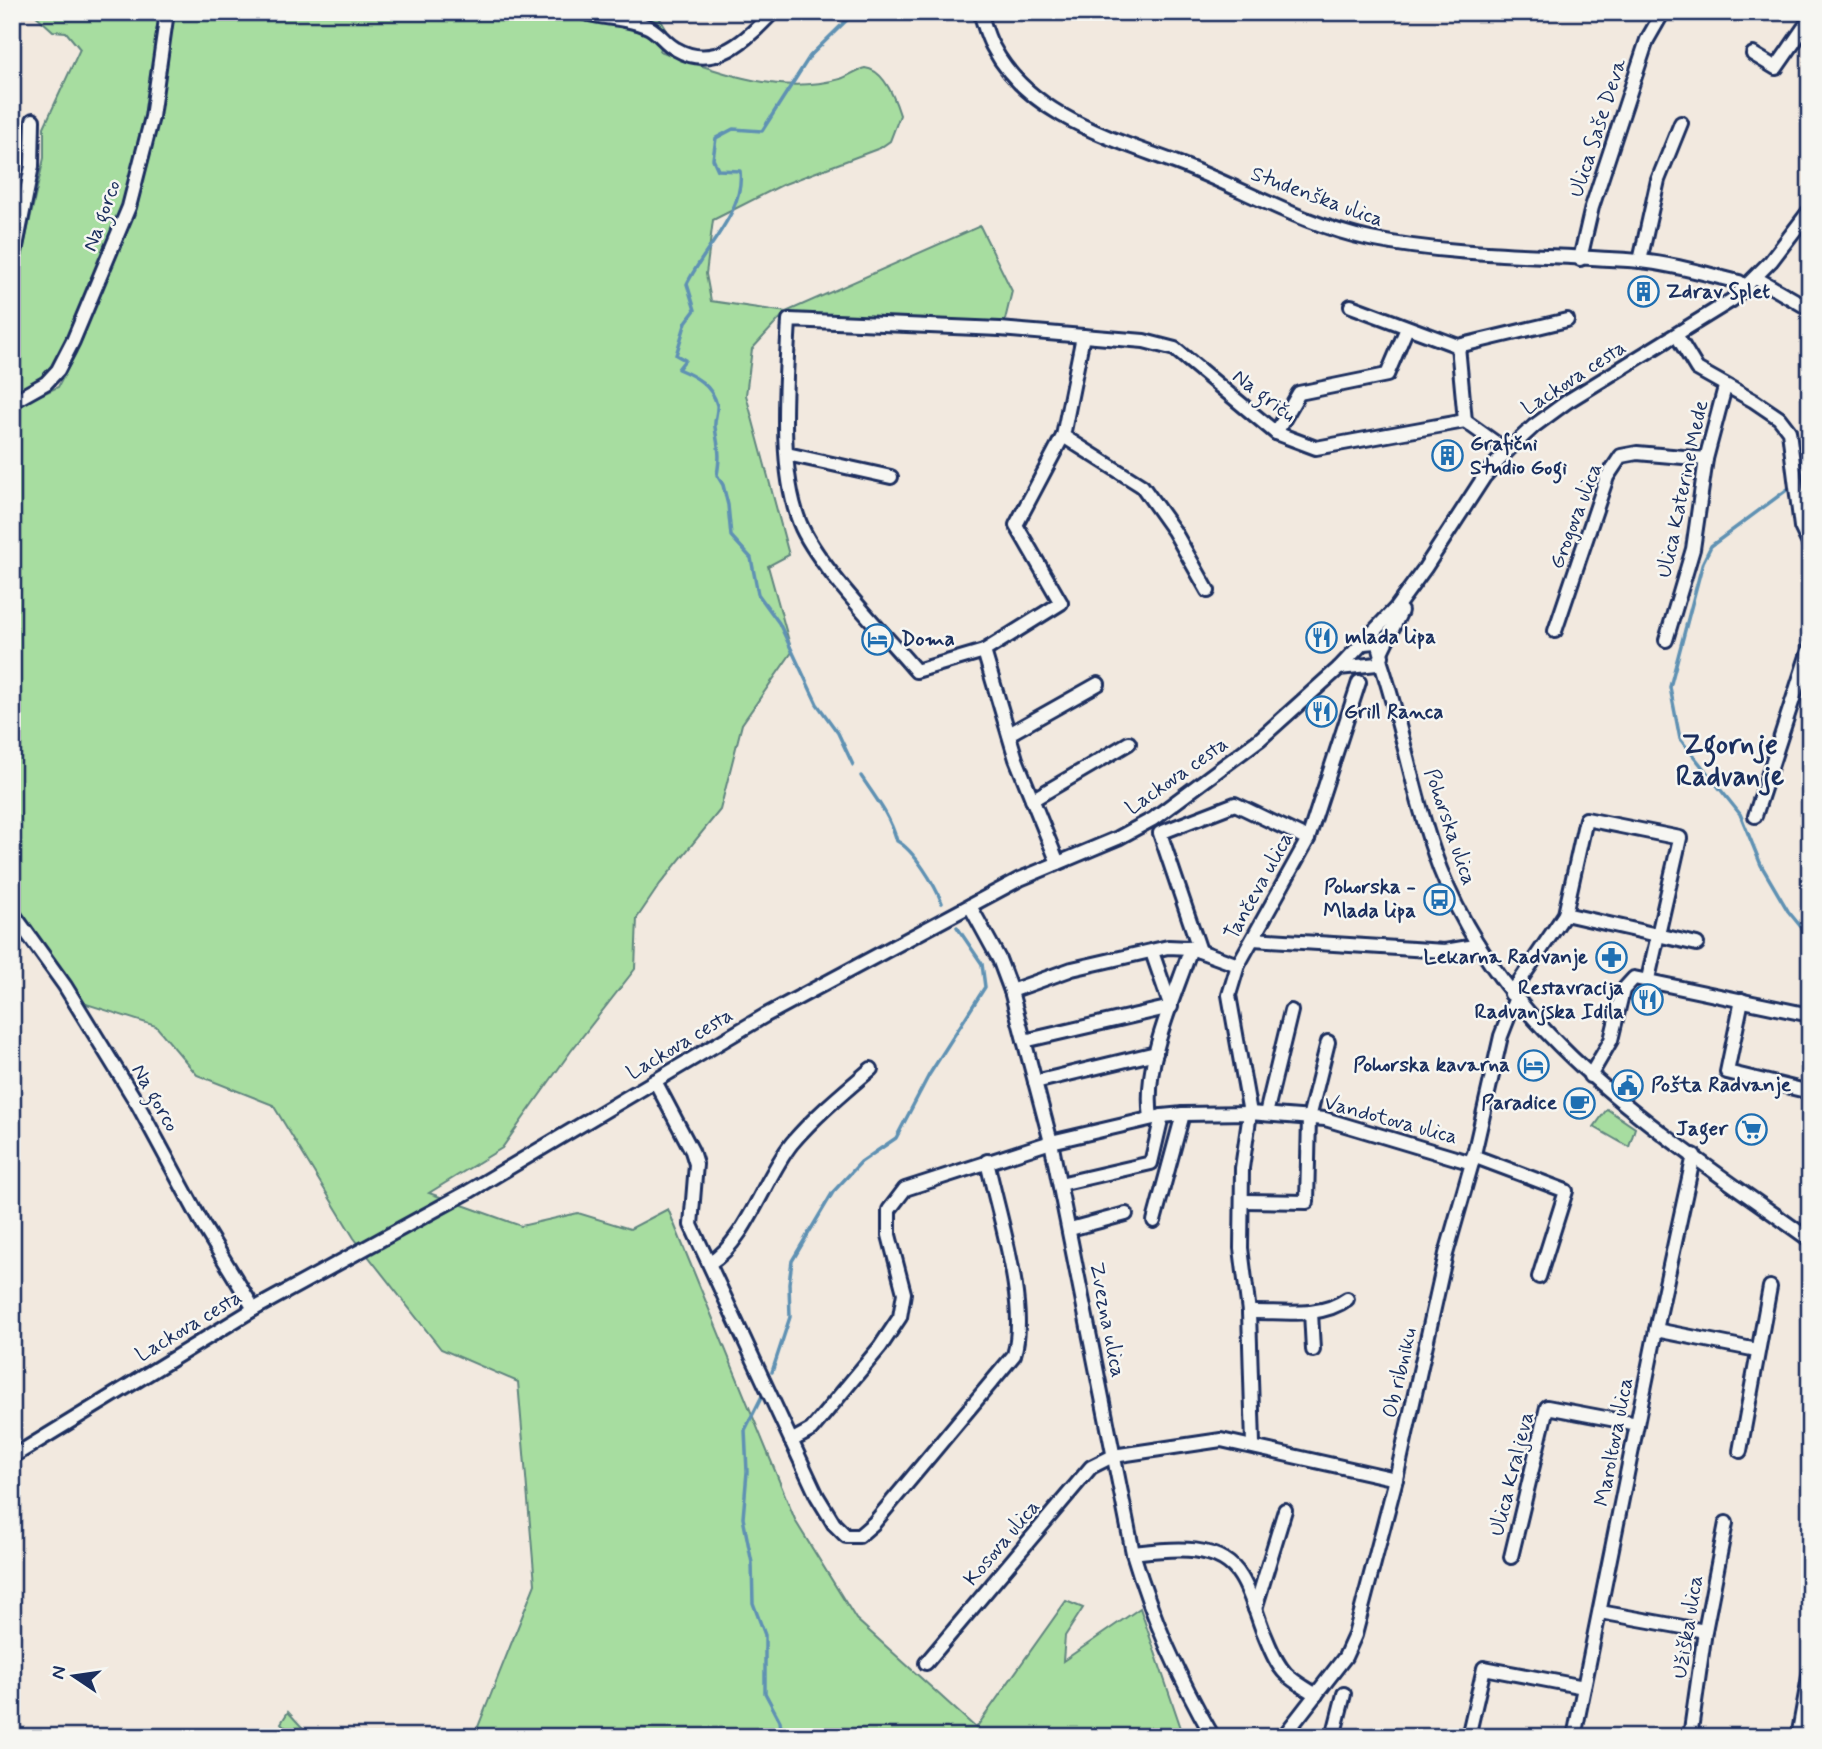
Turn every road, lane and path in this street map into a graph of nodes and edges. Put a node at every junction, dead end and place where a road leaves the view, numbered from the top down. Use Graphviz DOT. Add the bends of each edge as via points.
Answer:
graph roads {
  1 [pos="167,12"];
  2 [pos="582,12"];
  3 [pos="773,12"];
  4 [pos="980,12"];
  5 [pos="1663,12"];
  6 [pos="1810,19"];
  7 [pos="1753,54"];
  8 [pos="33,120"];
  9 [pos="1681,124"];
  10 [pos="1810,210"];
  11 [pos="1580,259"];
  12 [pos="1640,261"];
  13 [pos="12,267"];
  14 [pos="1751,283"];
  15 [pos="1351,306"];
  16 [pos="1810,309"];
  17 [pos="1566,320"];
  18 [pos="1407,328"];
  19 [pos="1083,336"];
  20 [pos="1676,337"];
  21 [pos="1458,346"];
  22 [pos="1725,387"];
  23 [pos="12,402"];
  24 [pos="1465,421"];
  25 [pos="1276,433"];
  26 [pos="1063,436"];
  27 [pos="1507,451"];
  28 [pos="787,454"];
  29 [pos="1706,459"];
  30 [pos="891,478"];
  31 [pos="1810,546"];
  32 [pos="1810,562"];
  33 [pos="1425,568"];
  34 [pos="1208,591"];
  35 [pos="1810,593"];
  36 [pos="1555,631"];
  37 [pos="1666,640"];
  38 [pos="1361,647"];
  39 [pos="1810,647"];
  40 [pos="984,651"];
  41 [pos="1373,660"];
  42 [pos="1339,667"];
  43 [pos="1359,682"];
  44 [pos="1098,684"];
  45 [pos="1009,734"];
  46 [pos="1129,743"];
  47 [pos="1032,800"];
  48 [pos="1755,816"];
  49 [pos="1308,839"];
  50 [pos="1058,863"];
  51 [pos="970,906"];
  52 [pos="12,912"];
  53 [pos="1565,914"];
  54 [pos="1660,936"];
  55 [pos="1253,939"];
  56 [pos="1476,943"];
  57 [pos="1698,944"];
  58 [pos="1196,949"];
  59 [pos="1152,952"];
  60 [pos="1238,965"];
  61 [pos="1648,979"];
  62 [pos="1011,991"];
  63 [pos="1513,997"];
  64 [pos="1742,1000"];
  65 [pos="1171,1007"];
  66 [pos="1291,1011"];
  67 [pos="1810,1015"];
  68 [pos="1024,1041"];
  69 [pos="1328,1042"];
  70 [pos="1156,1053"];
  71 [pos="871,1069"];
  72 [pos="1590,1076"];
  73 [pos="655,1081"];
  74 [pos="1035,1082"];
  75 [pos="1810,1092"];
  76 [pos="1250,1113"];
  77 [pos="1183,1114"];
  78 [pos="1266,1114"];
  79 [pos="1156,1117"];
  80 [pos="1309,1118"];
  81 [pos="1051,1142"];
  82 [pos="1694,1155"];
  83 [pos="1472,1159"];
  84 [pos="987,1161"];
  85 [pos="1060,1184"];
  86 [pos="1243,1201"];
  87 [pos="1126,1214"];
  88 [pos="1154,1221"];
  89 [pos="1070,1228"];
  90 [pos="1810,1240"];
  91 [pos="710,1263"];
  92 [pos="1539,1277"];
  93 [pos="1770,1287"];
  94 [pos="1347,1299"];
  95 [pos="254,1309"];
  96 [pos="1248,1312"];
  97 [pos="1311,1312"];
  98 [pos="1656,1329"];
  99 [pos="1313,1350"];
  100 [pos="1756,1350"];
  101 [pos="1637,1424"];
  102 [pos="791,1441"];
  103 [pos="1253,1444"];
  104 [pos="1740,1451"];
  105 [pos="1113,1456"];
  106 [pos="12,1457"];
  107 [pos="1396,1479"];
  108 [pos="1284,1510"];
  109 [pos="1726,1523"];
  110 [pos="1133,1553"];
  111 [pos="1511,1557"];
  112 [pos="1255,1609"];
  113 [pos="1600,1612"];
  114 [pos="1705,1631"];
  115 [pos="926,1663"];
  116 [pos="1810,1671"];
  117 [pos="1584,1687"];
  118 [pos="1344,1694"];
  119 [pos="1316,1695"];
  120 [pos="1213,1737"];
  121 [pos="1283,1737"];
  122 [pos="1334,1737"];
  123 [pos="1468,1737"];
  124 [pos="1574,1737"];
  125 [pos="1690,1737"];
  126 [pos="1798,1737"];
  1 -- 23 [label="street, Na gorco" via="152,117 129,207 58,370 46,383"];
  2 -- 3 [label="street" via="638,22 672,47 699,58 719,54 744,40"];
  4 -- 11 [label="street, Studenška ulica" via="993,47 1023,87 1064,116 1130,148 1367,238 1454,252"];
  5 -- 11 [label="street, Ulica Saše Deva" via="1647,40 1592,207"];
  6 -- 7 [label="street" via="1776,68"];
  8 -- 13 [label="street" via="32,166"];
  9 -- 12 [label="street" via="1658,180"];
  10 -- 14 [label="street, Lackova cesta"];
  11 -- 12 [label="street, Studenška ulica"];
  12 -- 14 [label="street, Studenška ulica"];
  14 -- 16 [label="street, Studenška ulica"];
  14 -- 20 [label="street, Lackova cesta"];
  15 -- 18 [label="street"];
  17 -- 21 [label="street"];
  18 -- 21 [label="street"];
  18 -- 25 [label="street" via="1387,375 1299,393"];
  19 -- 25 [label="street, Na griču" via="1144,341 1175,349"];
  19 -- 26 [label="street, Na griču"];
  19 -- 28 [label="street, Na griču" via="789,320"];
  20 -- 22 [label="street" via="1697,369"];
  20 -- 27 [label="street, Lackova cesta" via="1567,401"];
  21 -- 24 [label="street"];
  22 -- 29 [label="street, Ulica Katerine Mede"];
  22 -- 31 [label="street" via="1754,401 1784,424 1792,440 1801,527"];
  24 -- 25 [label="street, Na griču" via="1316,448"];
  24 -- 27 [label="street"];
  26 -- 34 [label="street" via="1142,486"];
  26 -- 40 [label="street, Na griču" via="1016,525 1061,603"];
  27 -- 33 [label="street, Lackova cesta" via="1484,477"];
  28 -- 30 [label="street"];
  28 -- 40 [label="street, Na griču" via="803,529 826,564 916,671"];
  29 -- 36 [label="street, Grogova ulica" via="1637,453 1620,456 1607,477"];
  29 -- 37 [label="street, Ulica Katerine Mede" via="1693,549"];
  32 -- 35 [label="street"];
  33 -- 38 [label="street, Lackova cesta"];
  33 -- 41 [label="street"];
  38 -- 41 [label="street"];
  38 -- 41 [label="street" via="1375,642"];
  38 -- 42 [label="street, Lackova cesta"];
  39 -- 48 [label="street"];
  40 -- 45 [label="street"];
  41 -- 42 [label="street"];
  41 -- 56 [label="street, Pohorska ulica" via="1386,682 1429,838"];
  42 -- 50 [label="street, Lackova cesta" via="1260,739 1153,819"];
  43 -- 49 [label="street, Tančeva ulica"];
  44 -- 45 [label="street"];
  45 -- 47 [label="street"];
  46 -- 47 [label="street"];
  47 -- 50 [label="street"];
  49 -- 55 [label="street, Tančeva ulica"];
  49 -- 58 [label="street" via="1235,804 1160,833"];
  50 -- 51 [label="street, Lackova cesta"];
  51 -- 62 [label="street, Zvezna ulica"];
  51 -- 73 [label="street, Lackova cesta" via="766,1015"];
  52 -- 95 [label="street, Na gorco" via="65,986 137,1103"];
  53 -- 54 [label="street"];
  53 -- 54 [label="street" via="1586,819 1680,838"];
  53 -- 63 [label="street"];
  54 -- 57 [label="street"];
  54 -- 61 [label="street"];
  55 -- 56 [label="street" via="1445,951"];
  55 -- 60 [label="street, Tančeva ulica"];
  56 -- 63 [label="street, Pohorska ulica"];
  58 -- 59 [label="street" via="1168,947"];
  58 -- 60 [label="street"];
  58 -- 65 [label="street"];
  59 -- 62 [label="street" via="1072,969"];
  59 -- 65 [label="street"];
  60 -- 76 [label="street, Tančeva ulica" via="1229,995"];
  61 -- 64 [label="street"];
  61 -- 72 [label="street" via="1628,982 1611,1040"];
  62 -- 68 [label="street, Zvezna ulica"];
  63 -- 72 [label="street, Pohorska ulica" via="1545,1035"];
  63 -- 83 [label="street, Ob ribniku"];
  64 -- 67 [label="street"];
  64 -- 75 [label="street" via="1727,1072"];
  65 -- 68 [label="street"];
  65 -- 70 [label="street"];
  66 -- 78 [label="street"];
  68 -- 74 [label="street, Zvezna ulica"];
  69 -- 80 [label="street"];
  70 -- 74 [label="street"];
  70 -- 79 [label="street" via="1147,1092"];
  71 -- 91 [label="street" via="793,1143 767,1179 731,1245"];
  72 -- 82 [label="street, Pohorska ulica"];
  73 -- 91 [label="street" via="696,1164 691,1225"];
  73 -- 95 [label="street, Lackova cesta" via="468,1192"];
  74 -- 81 [label="street, Zvezna ulica"];
  76 -- 77 [label="street, Vandotova ulica"];
  76 -- 78 [label="street, Vandotova ulica"];
  76 -- 86 [label="street, Tančeva ulica" via="1242,1168"];
  77 -- 79 [label="street, Vandotova ulica"];
  77 -- 88 [label="street"];
  78 -- 80 [label="street, Vandotova ulica"];
  79 -- 81 [label="street, Vandotova ulica"];
  79 -- 85 [label="street" via="1151,1163"];
  80 -- 83 [label="street, Vandotova ulica"];
  80 -- 86 [label="street" via="1307,1202"];
  81 -- 84 [label="street, Vandotova ulica"];
  81 -- 85 [label="street, Zvezna ulica"];
  82 -- 90 [label="street, Pohorska ulica"];
  82 -- 98 [label="street, Maroltova ulica"];
  83 -- 92 [label="street, Vandotova ulica" via="1566,1191"];
  83 -- 107 [label="street, Ob ribniku"];
  84 -- 102 [label="street, Vandotova ulica" via="905,1189 897,1196 889,1210 889,1235 904,1293 900,1317 811,1430"];
  84 -- 102 [label="street" via="1018,1308 1020,1336 1014,1355 922,1468 859,1536 846,1535 834,1524"];
  85 -- 89 [label="street, Zvezna ulica"];
  86 -- 96 [label="street, Tančeva ulica" via="1241,1248"];
  87 -- 89 [label="street"];
  89 -- 105 [label="street, Zvezna ulica"];
  91 -- 102 [label="street"];
  93 -- 100 [label="street"];
  94 -- 97 [label="street" via="1333,1309"];
  95 -- 106 [label="street, Lackova cesta"];
  96 -- 97 [label="street"];
  96 -- 103 [label="street, Tančeva ulica"];
  97 -- 99 [label="street"];
  98 -- 100 [label="street"];
  98 -- 101 [label="street, Maroltova ulica"];
  100 -- 104 [label="street"];
  101 -- 111 [label="street, Ulica Kraljeva" via="1547,1407"];
  101 -- 113 [label="street, Maroltova ulica"];
  103 -- 105 [label="street" via="1221,1440"];
  103 -- 107 [label="street"];
  105 -- 110 [label="street, Zvezna ulica"];
  105 -- 115 [label="street, Kosova ulica" via="1091,1467"];
  107 -- 119 [label="street, Ob ribniku" via="1355,1634 1345,1657"];
  108 -- 112 [label="street"];
  109 -- 114 [label="street, Užiška ulica"];
  110 -- 112 [label="street" via="1166,1549 1220,1556 1241,1576"];
  110 -- 120 [label="street, Zvezna ulica" via="1149,1610"];
  112 -- 119 [label="street" via="1284,1673"];
  113 -- 114 [label="street"];
  113 -- 117 [label="street, Maroltova ulica"];
  114 -- 125 [label="street, Užiška ulica"];
  116 -- 126 [label="street"];
  117 -- 123 [label="street" via="1484,1668"];
  117 -- 124 [label="street, Maroltova ulica"];
  118 -- 122 [label="street"];
  119 -- 121 [label="street, Ob ribniku"];
}
